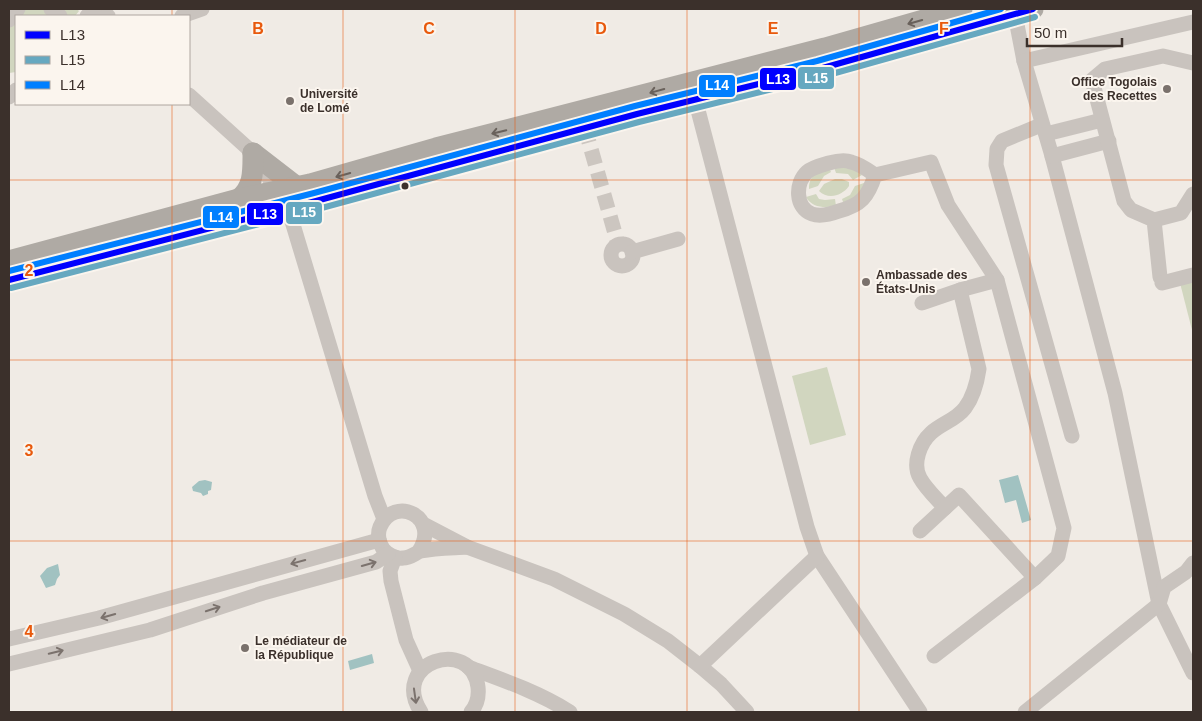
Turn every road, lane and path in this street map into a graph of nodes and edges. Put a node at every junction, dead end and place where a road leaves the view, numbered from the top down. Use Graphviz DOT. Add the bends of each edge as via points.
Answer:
graph roads {
  1 [pos="18,9"];
  2 [pos="202,9"];
  3 [pos="962,9"];
  4 [pos="1020,10"];
  5 [pos="185,15"];
  6 [pos="9,20"];
  7 [pos="1193,22"];
  8 [pos="1024,61"];
  9 [pos="1193,63"];
  10 [pos="693,91"];
  11 [pos="190,96"];
  12 [pos="1102,120"];
  13 [pos="1044,130"];
  14 [pos="1109,141"];
  15 [pos="253,153"];
  16 [pos="1052,156"];
  17 [pos="875,175"];
  18 [pos="1193,194"];
  19 [pos="287,196"];
  20 [pos="239,199"];
  21 [pos="1154,220"];
  22 [pos="678,239"];
  23 [pos="632,252"];
  24 [pos="9,261"];
  25 [pos="1193,275"];
  26 [pos="9,280"];
  27 [pos="997,280"];
  28 [pos="960,290"];
  29 [pos="922,304"];
  30 [pos="1072,436"];
  31 [pos="945,508"];
  32 [pos="384,519"];
  33 [pos="423,524"];
  34 [pos="920,531"];
  35 [pos="379,540"];
  36 [pos="467,547"];
  37 [pos="419,552"];
  38 [pos="391,556"];
  39 [pos="817,556"];
  40 [pos="1193,564"];
  41 [pos="1035,578"];
  42 [pos="1159,604"];
  43 [pos="127,610"];
  44 [pos="134,634"];
  45 [pos="9,639"];
  46 [pos="934,656"];
  47 [pos="9,664"];
  48 [pos="700,666"];
  49 [pos="468,667"];
  50 [pos="420,671"];
  51 [pos="1193,673"];
  52 [pos="421,712"];
  53 [pos="471,712"];
  54 [pos="570,712"];
  55 [pos="747,712"];
  56 [pos="920,712"];
  57 [pos="1025,712"];
  1 -- 6 [label="street"];
  2 -- 5 [label="street"];
  3 -- 10 [label="highway, one-way" via="825,48"];
  4 -- 8 [label="street"];
  4 -- 10 [label="highway" via="820,69"];
  7 -- 8 [label="street"];
  8 -- 13 [label="street"];
  9 -- 12 [label="street" via="1163,56 1105,69 1092,80"];
  10 -- 19 [label="highway"];
  10 -- 39 [label="street"];
  11 -- 15 [label="street"];
  12 -- 13 [label="street"];
  12 -- 14 [label="street"];
  13 -- 16 [label="street"];
  13 -- 30 [label="street" via="1002,141 996,149 996,165"];
  14 -- 16 [label="street"];
  14 -- 21 [label="street" via="1124,200 1130,210"];
  15 -- 19 [label="highway"];
  15 -- 20 [label="highway" via="252,181"];
  16 -- 42 [label="street" via="1115,393"];
  17 -- 17 [label="street" via="853,162 834,161 807,173 799,186 798,196 802,207 812,214 826,215 851,208 861,201 870,190"];
  17 -- 27 [label="street" via="931,162 948,205"];
  18 -- 21 [label="street" via="1182,213"];
  19 -- 20 [label="highway"];
  19 -- 26 [label="highway"];
  19 -- 32 [label="street"];
  20 -- 24 [label="highway"];
  21 -- 25 [label="street" via="1161,280"];
  22 -- 23 [label="street"];
  27 -- 28 [label="street"];
  27 -- 41 [label="street" via="1064,528 1058,556"];
  28 -- 29 [label="street"];
  28 -- 31 [label="street" via="979,369 977,382 965,409 932,432 917,460 920,479"];
  31 -- 34 [label="street"];
  31 -- 41 [label="street" via="960,495"];
  32 -- 33 [label="street" via="397,511 405,511 419,517"];
  32 -- 35 [label="street" via="379,529"];
  33 -- 36 [label="street"];
  33 -- 37 [label="street" via="426,533"];
  35 -- 38 [label="street"];
  35 -- 43 [label="street, one-way"];
  36 -- 37 [label="street"];
  36 -- 48 [label="street" via="554,579 624,614 668,641"];
  37 -- 38 [label="street" via="404,558"];
  44 -- 38 [label="street, one-way"];
  38 -- 50 [label="street" via="391,581 406,640"];
  39 -- 48 [label="street"];
  39 -- 56 [label="street"];
  40 -- 42 [label="street" via="1164,588"];
  41 -- 46 [label="street"];
  42 -- 51 [label="street"];
  42 -- 57 [label="street"];
  43 -- 44 [label="street"];
  43 -- 45 [label="street, one-way"];
  47 -- 44 [label="street, one-way"];
  48 -- 55 [label="street"];
  49 -- 50 [label="street" via="452,659 443,659 434,660"];
  49 -- 53 [label="street" via="477,682 478,692"];
  49 -- 54 [label="street" via="520,687"];
  50 -- 52 [label="street, one-way" via="413,687 416,705"];
}
